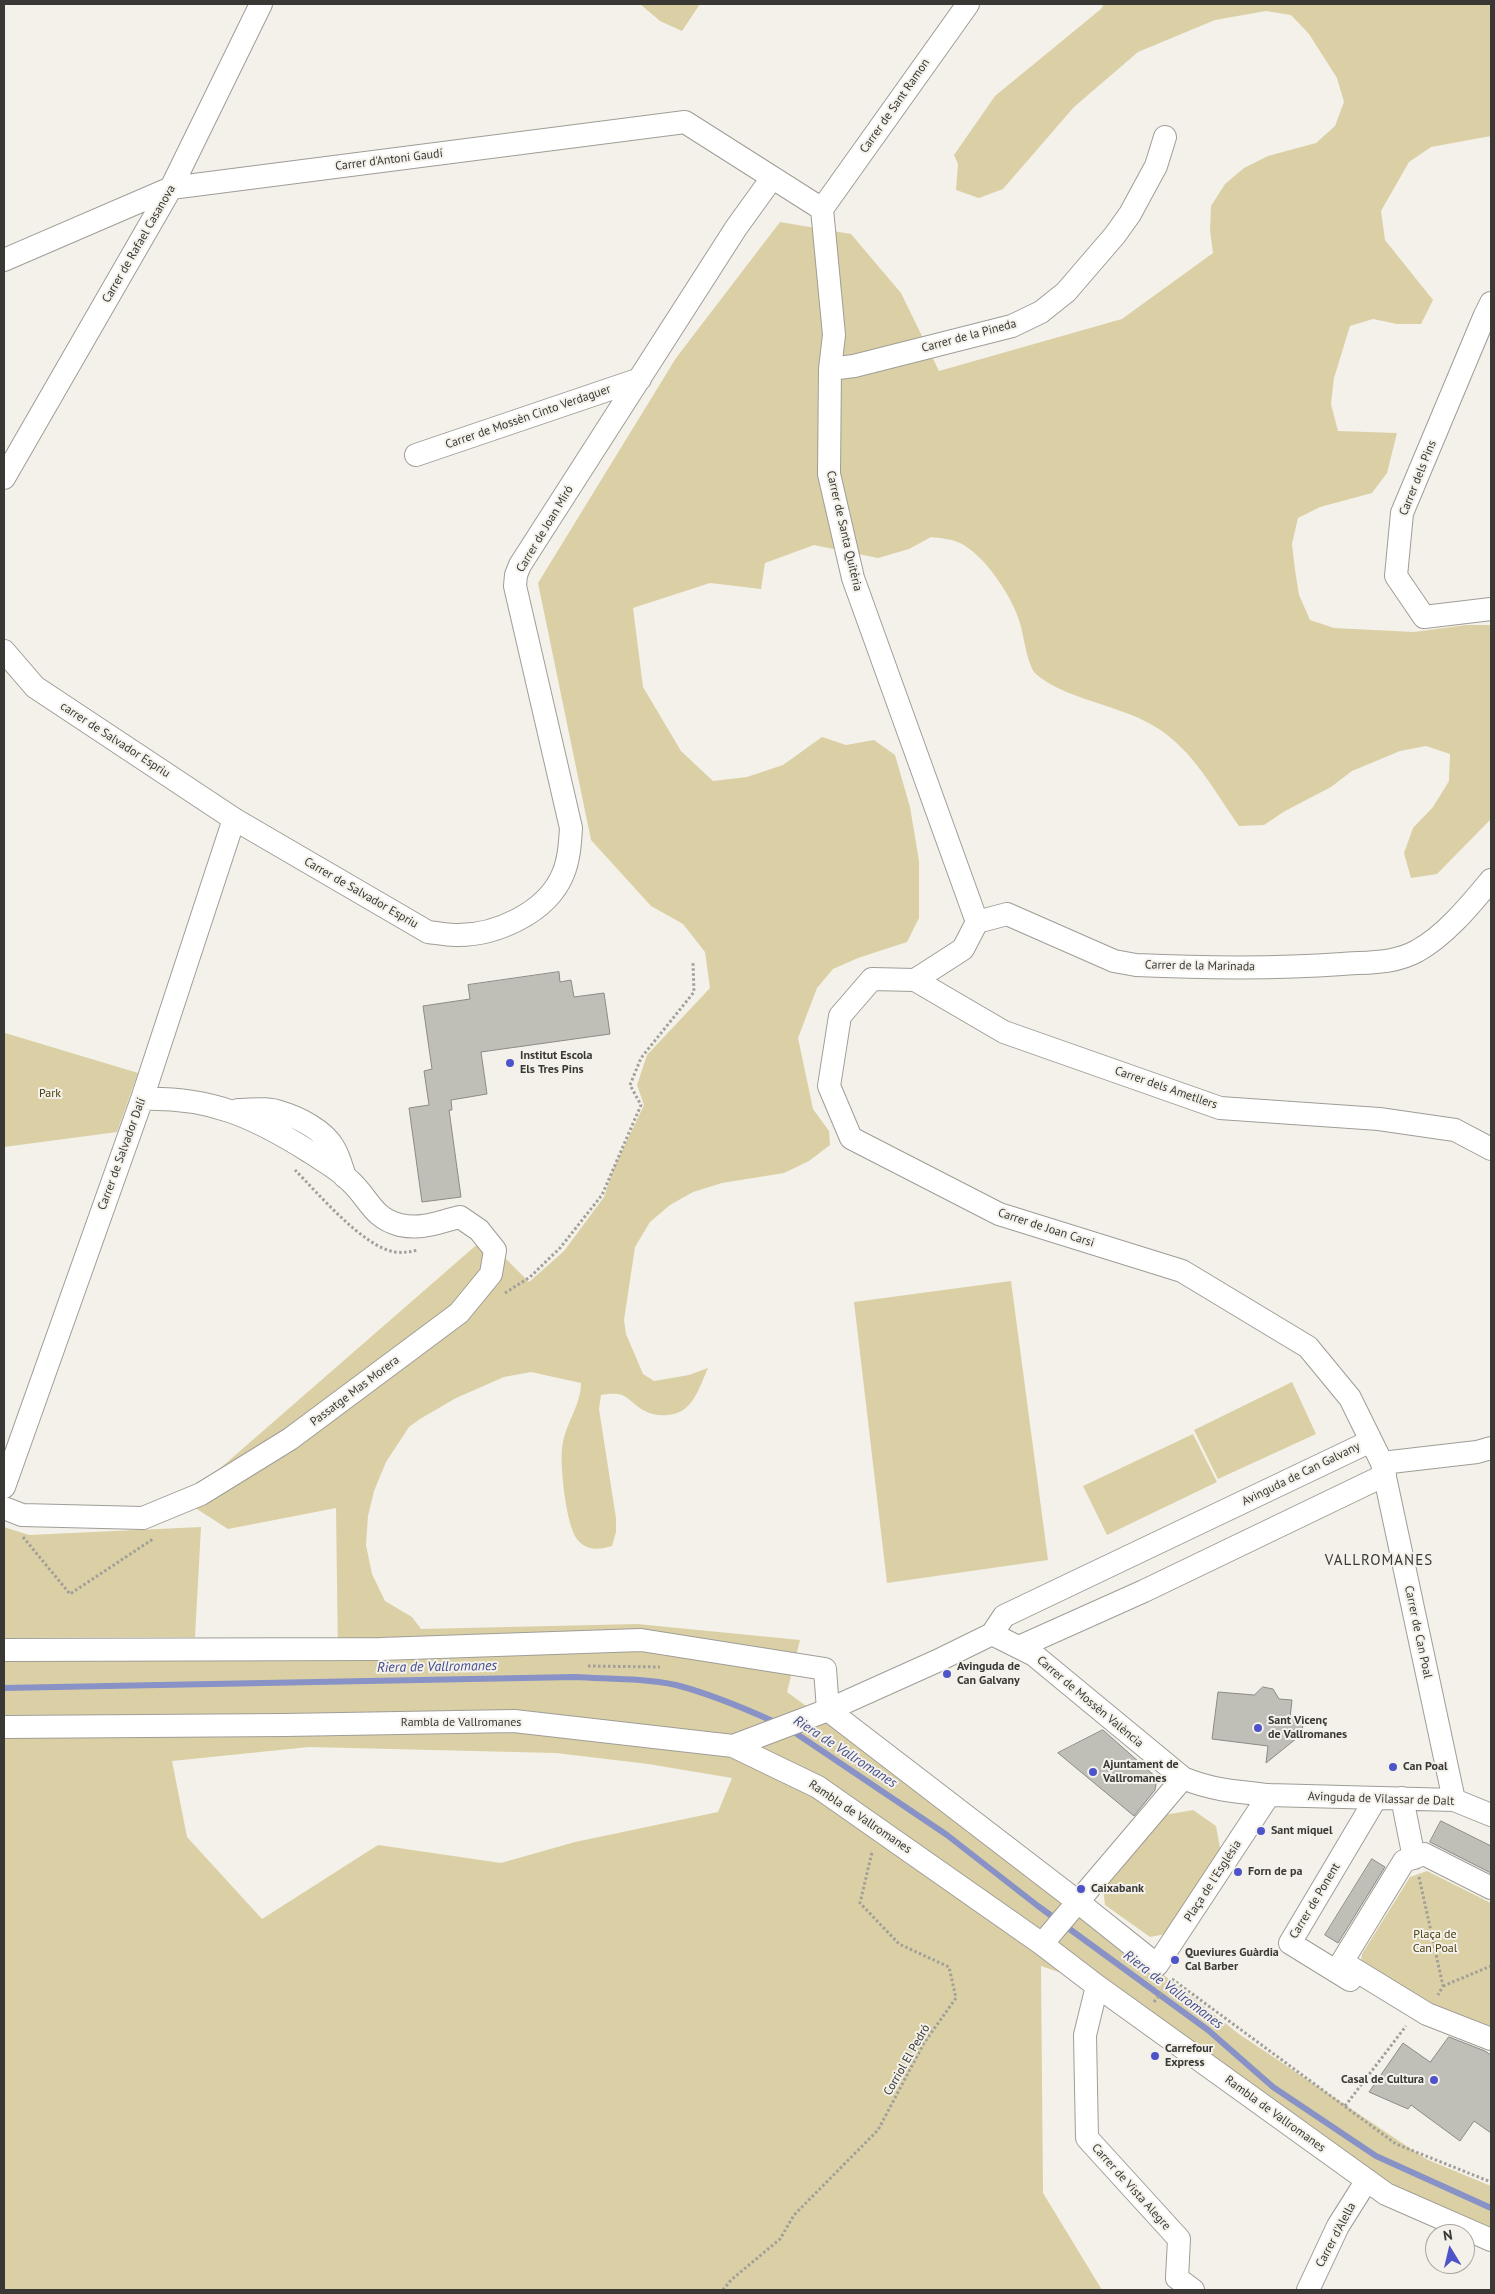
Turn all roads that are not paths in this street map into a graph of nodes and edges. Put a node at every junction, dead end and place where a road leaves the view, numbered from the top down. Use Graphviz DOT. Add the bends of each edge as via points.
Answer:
graph roads {
  1 [pos="261,4"];
  2 [pos="968,4"];
  3 [pos="1165,137"];
  4 [pos="772,178"];
  5 [pos="171,188"];
  6 [pos="822,209"];
  7 [pos="4,260"];
  8 [pos="1491,304"];
  9 [pos="830,369"];
  10 [pos="640,379"];
  11 [pos="416,455"];
  12 [pos="4,478"];
  13 [pos="1491,609"];
  14 [pos="4,651"];
  15 [pos="234,819"];
  16 [pos="1491,880"];
  17 [pos="524,916"];
  18 [pos="977,922"];
  19 [pos="915,980"];
  20 [pos="142,1099"];
  21 [pos="232,1111"];
  22 [pos="1491,1149"];
  23 [pos="345,1177"];
  24 [pos="1371,1441"];
  25 [pos="1491,1448"];
  26 [pos="1383,1469"];
  27 [pos="4,1487"];
  28 [pos="4,1508"];
  29 [pos="992,1634"];
  30 [pos="1019,1647"];
  31 [pos="4,1650"];
  32 [pos="828,1710"];
  33 [pos="4,1726"];
  34 [pos="733,1746"];
  35 [pos="1183,1778"];
  36 [pos="1269,1795"];
  37 [pos="1376,1798"];
  38 [pos="1402,1798"];
  39 [pos="1454,1800"];
  40 [pos="1491,1815"];
  41 [pos="1417,1866"];
  42 [pos="1491,1888"];
  43 [pos="1078,1902"];
  44 [pos="1042,1944"];
  45 [pos="1350,1980"];
  46 [pos="1097,1986"];
  47 [pos="1491,2039"];
  48 [pos="1367,2180"];
  49 [pos="1490,2238"];
  50 [pos="1192,2290"];
  51 [pos="1308,2290"];
  1 -- 5 [label="street, Carrer de Rafael Casanova"];
  2 -- 6 [label="street, Carrer de Sant Ramon"];
  3 -- 9 [label="street, Carrer de la Pineda" via="1156,166 1130,214 1066,292 1041,312 1012,326 854,366"];
  4 -- 5 [label="street, Carrer d'Antoni Gaudí" via="685,122"];
  4 -- 6 [label="street"];
  4 -- 10 [label="street, Carrer de Joan Miró" via="736,228"];
  5 -- 7 [label="street, Carrer d'Antoni Gaudí"];
  5 -- 12 [label="street, Carrer de Rafael Casanova"];
  6 -- 9 [label="street, Carrer de Santa Quitèria" via="834,335"];
  8 -- 13 [label="street, Carrer dels Pins" via="1402,513 1396,576 1424,617"];
  9 -- 18 [label="street, Carrer de Santa Quitèria" via="829,474 853,578"];
  10 -- 11 [label="street, Carrer de Mossèn Cinto Verdaguer"];
  10 -- 17 [label="street, Carrer de Joan Miró" via="516,575 515,586 571,828 563,874 541,903"];
  14 -- 15 [label="street, carrer de Salvador Espriu" via="35,687"];
  15 -- 17 [label="street, Carrer de Salvador Espriu" via="428,932 456,935 486,931"];
  15 -- 20 [label="street, Carrer de Salvador Dalí"];
  16 -- 18 [label="street, Carrer de la Marinada" via="1467,909 1440,933 1417,951 1391,961 1298,967 1136,965 1114,961 1007,914"];
  18 -- 19 [label="street" via="963,949"];
  19 -- 22 [label="street, Carrer dels Ametllers" via="1004,1032 1220,1108 1379,1119 1455,1130"];
  19 -- 24 [label="street, Carrer de Joan Carsi" via="872,979 840,1016 829,1086 851,1138 999,1214 1182,1271 1308,1347 1350,1398"];
  20 -- 21 [label="street, Passatge Mas Morera" via="160,1098"];
  20 -- 27 [label="street, Carrer de Salvador Dalí"];
  21 -- 23 [label="street, Passatge Mas Morera" via="284,1136"];
  21 -- 23 [label="street, Passatge Mas Morera" via="280,1111 301,1121 323,1135 334,1147"];
  23 -- 28 [label="street, Passatge Mas Morera" via="377,1215 400,1225 425,1228 460,1218 479,1230 495,1250 491,1274 459,1313 290,1440 201,1494 143,1518 22,1515"];
  24 -- 26 [label="street, Avinguda de Can Galvany"];
  24 -- 29 [label="street, Avinguda de Can Galvany" via="1004,1616"];
  25 -- 26 [label="street"];
  26 -- 30 [label="street" via="1144,1592"];
  26 -- 39 [label="street, Carrer de Can Poal"];
  29 -- 30 [label="street, Carrer de Mossèn València"];
  29 -- 32 [label="street, Avinguda de Can Galvany"];
  30 -- 35 [label="street, Carrer de Mossèn València" via="1034,1655"];
  31 -- 32 [label="street" via="381,1649 640,1640 825,1669"];
  32 -- 34 [label="street, Avinguda de Can Galvany"];
  32 -- 43 [label="street"];
  33 -- 34 [label="street, Rambla de Vallromanes" via="514,1721"];
  34 -- 44 [label="street, Rambla de Vallromanes" via="818,1787"];
  35 -- 36 [label="street" via="1221,1790"];
  35 -- 43 [label="street"];
  36 -- 37 [label="street, Avinguda de Vilassar de Dalt"];
  36 -- 43 [label="street, Plaça de l'Església" via="1165,1972"];
  37 -- 38 [label="street, Avinguda de Vilassar de Dalt"];
  37 -- 45 [label="street, Carrer de Ponent" via="1290,1943"];
  38 -- 39 [label="street, Avinguda de Vilassar de Dalt"];
  38 -- 41 [label="street"];
  39 -- 40 [label="street, Avinguda de Vilassar de Dalt"];
  41 -- 42 [label="street" via="1424,1854"];
  41 -- 47 [label="street" via="1404,1862 1342,1962 1427,2004 1427,2014"];
  43 -- 44 [label="street"];
  44 -- 46 [label="street, Rambla de Vallromanes"];
  46 -- 48 [label="street, Rambla de Vallromanes"];
  46 -- 50 [label="street, Carrer de Vista Alegre" via="1085,2035 1087,2138 1178,2239 1178,2278"];
  48 -- 49 [label="street, Rambla de Vallromanes" via="1386,2194"];
  48 -- 51 [label="street, Carrer d'Alella" via="1338,2226"];
}
